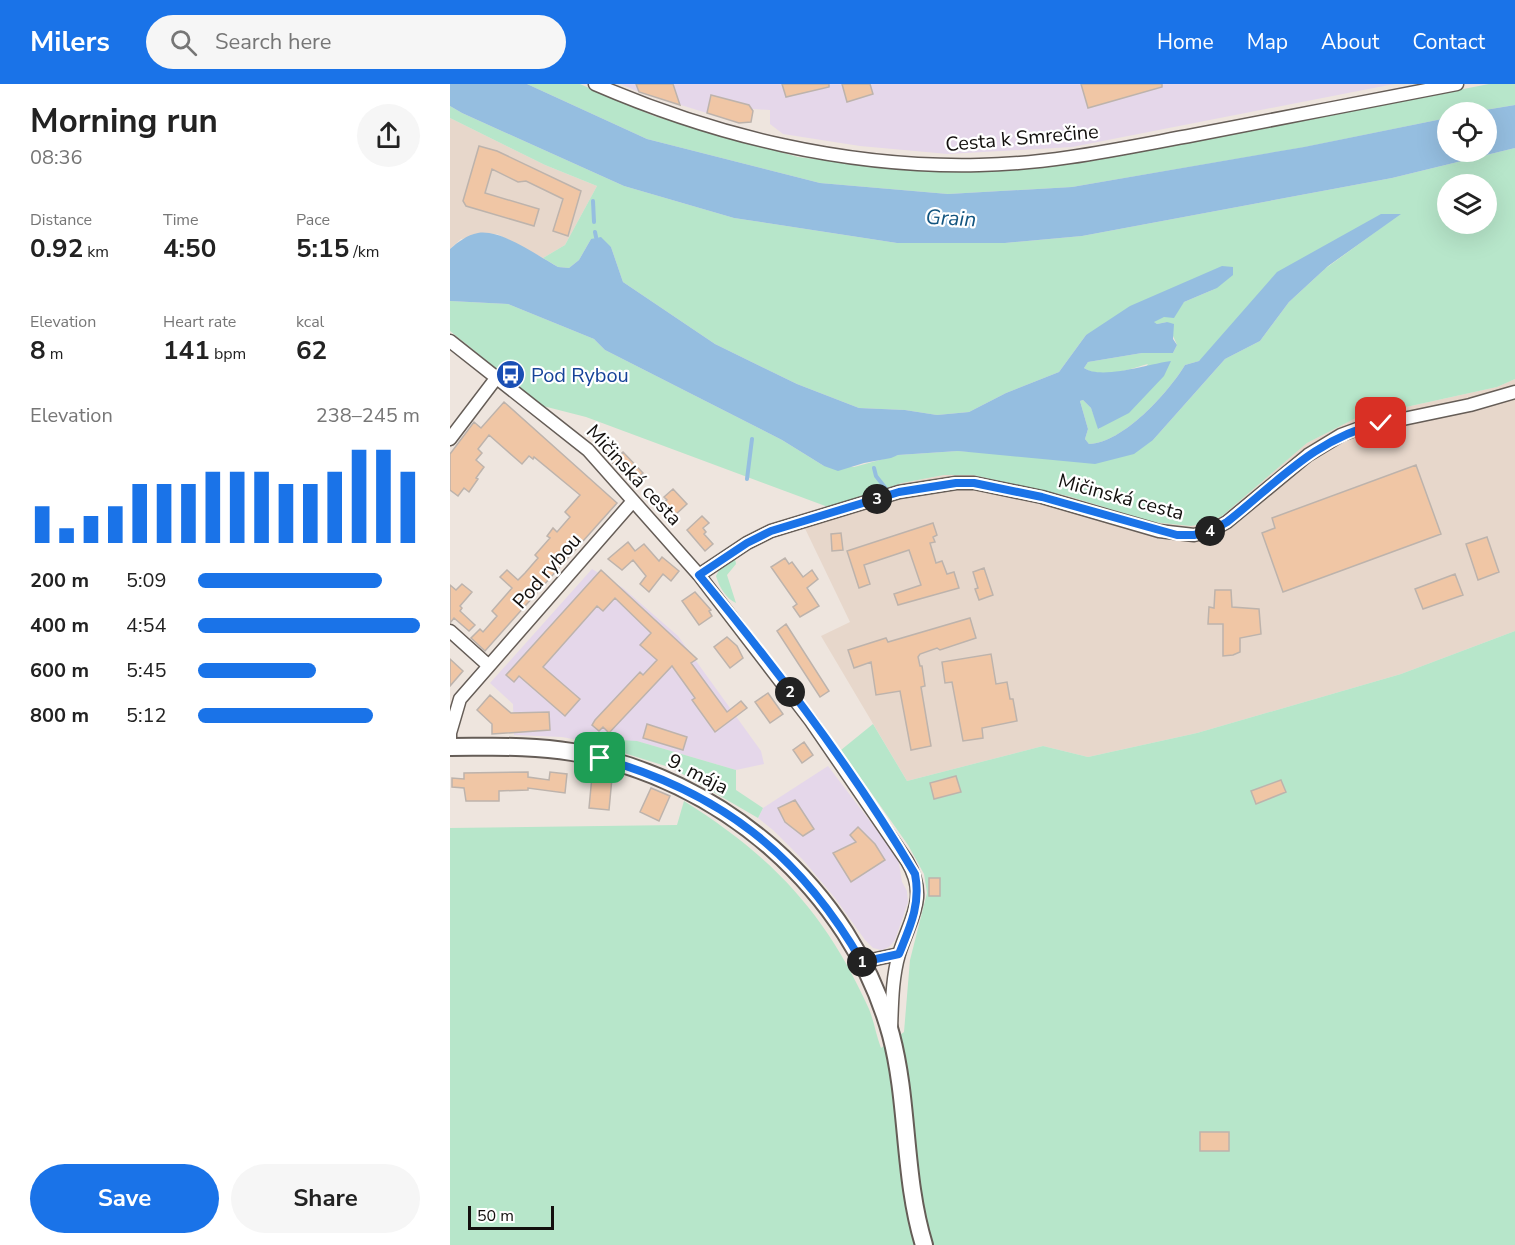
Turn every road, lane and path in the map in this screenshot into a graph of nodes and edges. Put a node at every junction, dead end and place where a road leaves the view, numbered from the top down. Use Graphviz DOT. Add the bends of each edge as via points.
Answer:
graph roads {
  1 [pos="596,84"];
  2 [pos="1457,84"];
  3 [pos="450,341"];
  4 [pos="497,377"];
  5 [pos="1515,392"];
  6 [pos="450,439"];
  7 [pos="633,501"];
  8 [pos="699,575"];
  9 [pos="450,631"];
  10 [pos="489,666"];
  11 [pos="450,746"];
  12 [pos="899,954"];
  13 [pos="862,962"];
  14 [pos="891,1036"];
  15 [pos="924,1245"];
  1 -- 2 [label="street, Cesta k Smrečine" via="692,121 774,143 884,161 981,165 1083,156"];
  3 -- 4 [label="street, Mičinská cesta"];
  4 -- 6 [label="street"];
  4 -- 7 [label="street, Mičinská cesta" via="588,450"];
  5 -- 8 [label="street, Mičinská cesta" via="1341,435 1308,455 1227,522 1194,535 1159,531 1042,497 956,483 899,492 771,531"];
  7 -- 8 [label="street, Mičinská cesta"];
  7 -- 10 [label="street, Pod rybou"];
  8 -- 12 [label="street, Mičinská cesta" via="839,759 915,874 917,902"];
  9 -- 10 [label="street"];
  10 -- 11 [label="street, Pod rybou" via="460,699"];
  11 -- 13 [label="main road, 9. mája" via="573,752 632,767 692,792 775,849 813,890"];
  12 -- 13 [label="street"];
  12 -- 14 [label="street, Mičinská cesta"];
  13 -- 14 [label="main road, 9. mája"];
  14 -- 15 [label="main road, 9. mája"];
}
